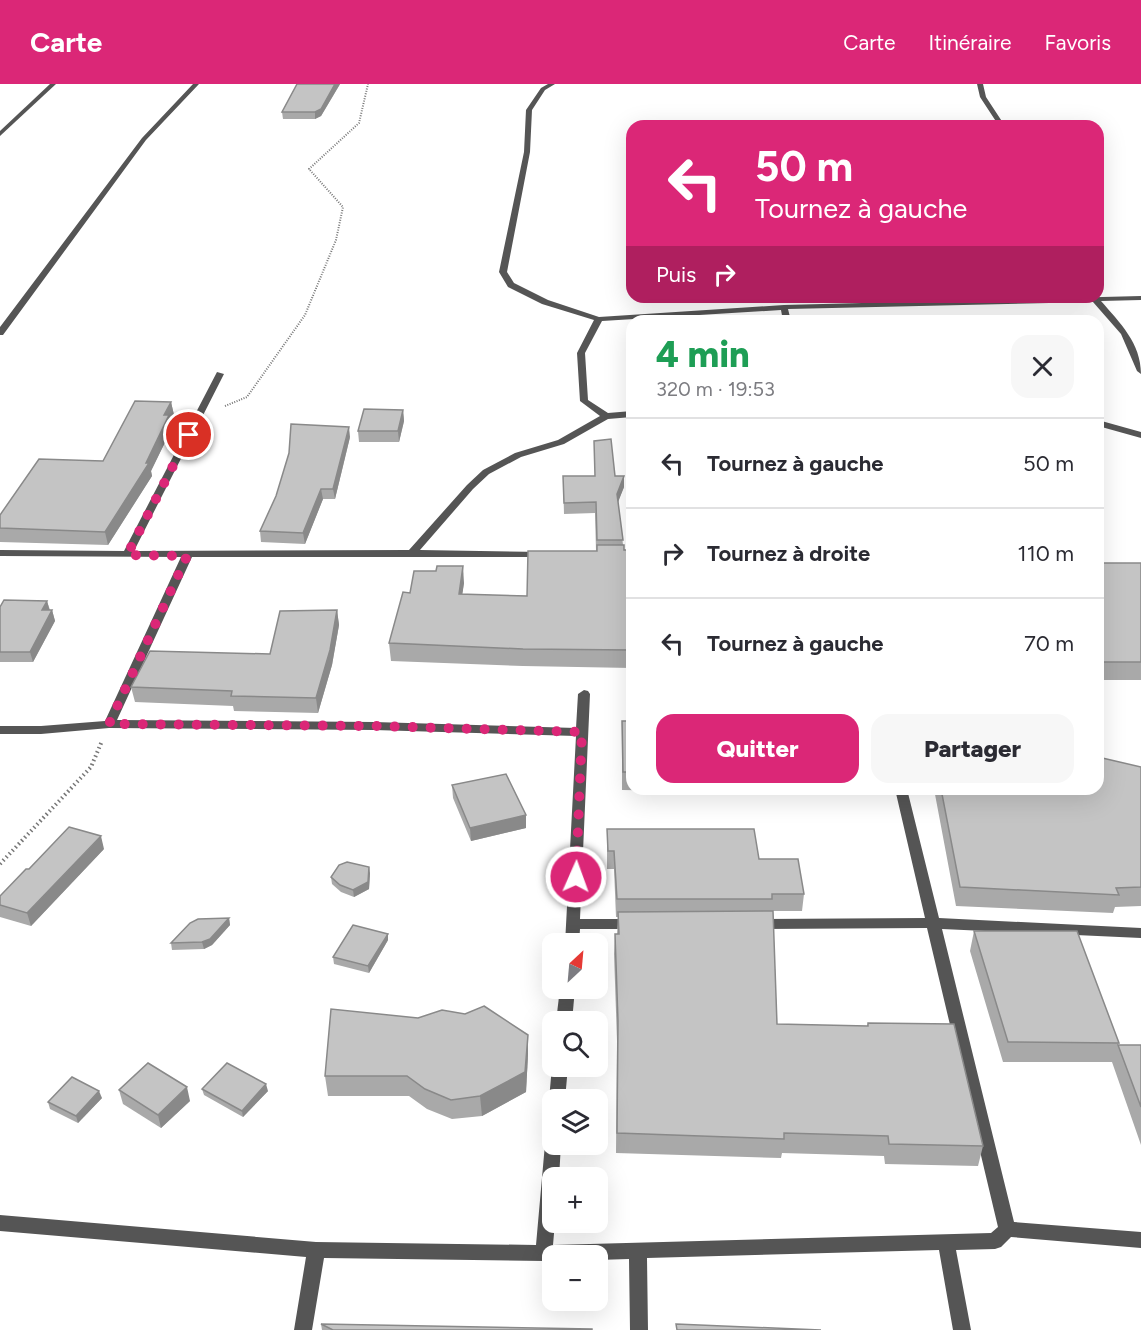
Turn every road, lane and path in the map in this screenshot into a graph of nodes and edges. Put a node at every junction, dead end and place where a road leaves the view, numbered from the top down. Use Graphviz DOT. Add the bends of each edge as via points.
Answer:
graph roads {
  1 [pos="53,84"];
  2 [pos="196,84"];
  3 [pos="368,84"];
  4 [pos="552,84"];
  5 [pos="980,84"];
  6 [pos="998,120"];
  7 [pos="0,134"];
  8 [pos="1104,298"];
  9 [pos="1141,298"];
  10 [pos="922,303"];
  11 [pos="1098,303"];
  12 [pos="784,307"];
  13 [pos="661,315"];
  14 [pos="786,315"];
  15 [pos="626,317"];
  16 [pos="599,319"];
  17 [pos="0,333"];
  18 [pos="1141,371"];
  19 [pos="220,374"];
  20 [pos="626,414"];
  21 [pos="199,415"];
  22 [pos="606,416"];
  23 [pos="1104,425"];
  24 [pos="1141,435"];
  25 [pos="413,552"];
  26 [pos="0,553"];
  27 [pos="127,555"];
  28 [pos="551,555"];
  29 [pos="187,556"];
  30 [pos="584,694"];
  31 [pos="109,724"];
  32 [pos="0,730"];
  33 [pos="582,732"];
  34 [pos="902,795"];
  35 [pos="0,864"];
  36 [pos="933,923"];
  37 [pos="574,924"];
  38 [pos="646,924"];
  39 [pos="742,924"];
  40 [pos="573,933"];
  41 [pos="1141,933"];
  42 [pos="552,1155"];
  43 [pos="0,1223"];
  44 [pos="1007,1229"];
  45 [pos="1141,1240"];
  46 [pos="946,1242"];
  47 [pos="545,1245"];
  48 [pos="316,1250"];
  49 [pos="638,1251"];
  50 [pos="608,1252"];
  51 [pos="542,1253"];
  52 [pos="303,1330"];
  53 [pos="639,1330"];
  54 [pos="962,1330"];
  1 -- 7 [label="street"];
  2 -- 17 [label="street" via="144,139"];
  3 -- 21 [label="path" via="359,123 309,169 343,207 336,240 305,315 248,398"];
  4 -- 16 [label="street" via="543,89 529,110 527,152 503,272 511,285 545,302"];
  5 -- 6 [label="street" via="983,97"];
  8 -- 9 [label="street"];
  10 -- 12 [label="street"];
  11 -- 18 [label="street" via="1125,333"];
  12 -- 13 [label="street"];
  12 -- 14 [label="street"];
  15 -- 16 [label="street"];
  16 -- 22 [label="street" via="581,353 584,401"];
  19 -- 21 [label="street"];
  20 -- 22 [label="street"];
  21 -- 27 [label="street"];
  22 -- 25 [label="street" via="561,442 518,455 486,471"];
  23 -- 24 [label="street"];
  25 -- 28 [label="street"];
  25 -- 29 [label="street"];
  26 -- 27 [label="street"];
  27 -- 29 [label="street"];
  29 -- 31 [label="street"];
  30 -- 33 [label="street"];
  31 -- 32 [label="street"];
  31 -- 33 [label="street"];
  31 -- 35 [label="path" via="91,767"];
  33 -- 37 [label="street"];
  34 -- 36 [label="street"];
  36 -- 39 [label="street"];
  36 -- 41 [label="street"];
  36 -- 44 [label="street"];
  37 -- 38 [label="street"];
  37 -- 40 [label="street"];
  42 -- 47 [label="street"];
  43 -- 48 [label="street"];
  44 -- 45 [label="street"];
  44 -- 46 [label="street" via="995,1241"];
  46 -- 49 [label="street"];
  46 -- 54 [label="street"];
  48 -- 51 [label="street"];
  48 -- 52 [label="street"];
  49 -- 50 [label="street"];
  49 -- 53 [label="street"];
}
